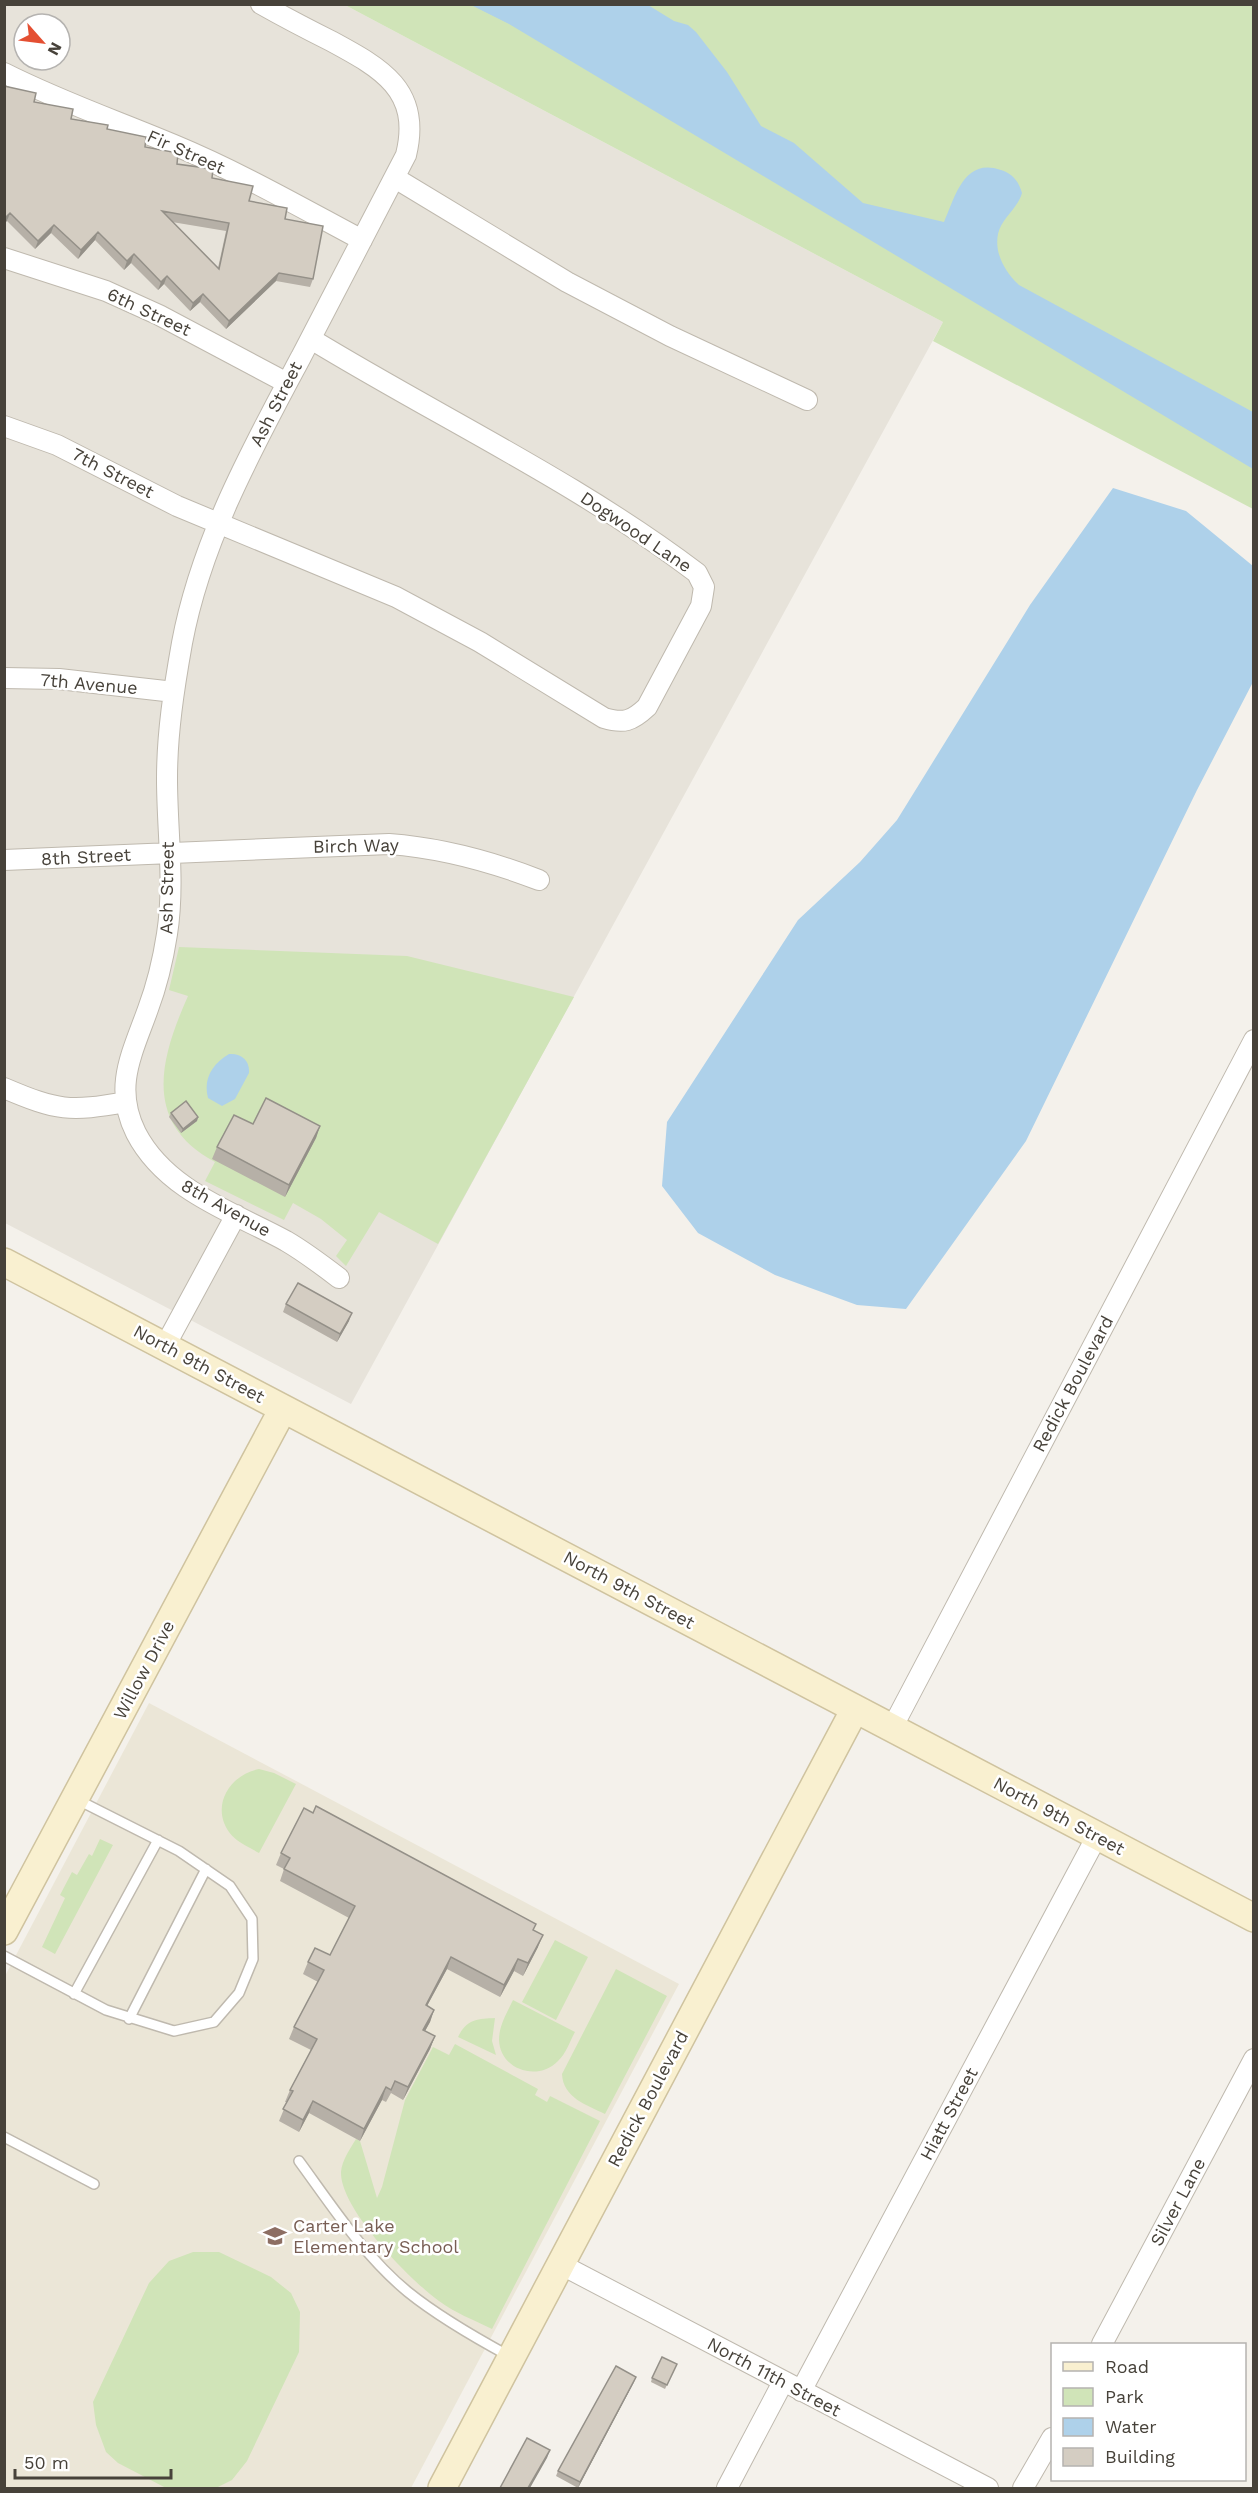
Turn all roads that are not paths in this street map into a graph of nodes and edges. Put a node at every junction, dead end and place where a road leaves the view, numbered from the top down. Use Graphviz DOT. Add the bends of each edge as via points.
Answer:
graph roads {
  1 [pos="261,4"];
  2 [pos="4,73"];
  3 [pos="394,178"];
  4 [pos="363,240"];
  5 [pos="4,258"];
  6 [pos="310,339"];
  7 [pos="287,382"];
  8 [pos="807,400"];
  9 [pos="4,426"];
  10 [pos="220,524"];
  11 [pos="4,678"];
  12 [pos="174,692"];
  13 [pos="168,853"];
  14 [pos="4,860"];
  15 [pos="539,880"];
  16 [pos="1254,1040"];
  17 [pos="4,1088"];
  18 [pos="126,1102"];
  19 [pos="236,1215"];
  20 [pos="4,1262"];
  21 [pos="339,1278"];
  22 [pos="165,1346"];
  23 [pos="283,1409"];
  24 [pos="855,1709"];
  25 [pos="892,1728"];
  26 [pos="75,1798"];
  27 [pos="1096,1836"];
  28 [pos="158,1840"];
  29 [pos="206,1869"];
  30 [pos="1254,1918"];
  31 [pos="4,1931"];
  32 [pos="4,1956"];
  33 [pos="74,1994"];
  34 [pos="129,2019"];
  35 [pos="1254,2059"];
  36 [pos="4,2137"];
  37 [pos="299,2161"];
  38 [pos="94,2184"];
  39 [pos="560,2264"];
  40 [pos="1103,2343"];
  41 [pos="511,2357"];
  42 [pos="783,2382"];
  43 [pos="801,2391"];
  44 [pos="1051,2441"];
  45 [pos="442,2488"];
  46 [pos="727,2488"];
  47 [pos="987,2488"];
  48 [pos="1023,2488"];
  1 -- 3 [label="street, Ash Street" via="387,74 403,97 410,120 406,155"];
  2 -- 4 [label="street, Fir Street" via="71,105 175,145"];
  3 -- 4 [label="street, Ash Street"];
  3 -- 8 [label="street" via="567,282 670,336"];
  4 -- 6 [label="street, Ash Street"];
  5 -- 7 [label="street, 6th Street" via="106,291"];
  6 -- 7 [label="street, Ash Street"];
  6 -- 10 [label="street, Dogwood Lane" via="595,502 665,548 697,573 704,587 701,606 647,707 633,720 620,723 604,718 480,642 396,597"];
  7 -- 10 [label="street, Ash Street"];
  9 -- 10 [label="street, 7th Street" via="57,445"];
  10 -- 12 [label="street, Ash Street" via="202,568"];
  11 -- 12 [label="street, 7th Avenue" via="58,679"];
  12 -- 13 [label="street, Ash Street" via="167,774"];
  13 -- 14 [label="street, 8th Street"];
  13 -- 15 [label="street, Birch Way" via="420,846 469,855"];
  13 -- 18 [label="street, Ash Street" via="168,933 158,980 129,1060"];
  16 -- 25 [label="street, Redick Boulevard"];
  17 -- 18 [label="street" via="57,1108"];
  18 -- 19 [label="street, 8th Avenue" via="139,1137 167,1174"];
  19 -- 21 [label="street, 8th Avenue" via="289,1243"];
  19 -- 22 [label="street"];
  20 -- 22 [label="street, North 9th Street"];
  22 -- 23 [label="street, North 9th Street"];
  23 -- 24 [label="street, North 9th Street"];
  23 -- 26 [label="street, Willow Drive"];
  24 -- 25 [label="street, North 9th Street"];
  24 -- 39 [label="street, Redick Boulevard"];
  25 -- 27 [label="street, North 9th Street"];
  26 -- 28 [label="lane"];
  26 -- 31 [label="street, Willow Drive"];
  27 -- 30 [label="street, North 9th Street"];
  27 -- 43 [label="street, Hiatt Street"];
  28 -- 29 [label="lane"];
  28 -- 33 [label="lane"];
  29 -- 34 [label="lane"];
  29 -- 34 [label="lane" via="230,1886 252,1919 253,1959 239,1993 213,2022 174,2031"];
  32 -- 33 [label="lane"];
  33 -- 34 [label="lane"];
  35 -- 40 [label="street, Silver Lane"];
  36 -- 38 [label="lane"];
  37 -- 41 [label="lane" via="353,2234 407,2292 466,2333"];
  39 -- 41 [label="street, Redick Boulevard"];
  39 -- 42 [label="street, North 11th Street"];
  41 -- 45 [label="street, Redick Boulevard"];
  42 -- 43 [label="street, North 11th Street"];
  42 -- 46 [label="street"];
  43 -- 47 [label="street, North 11th Street"];
  44 -- 48 [label="street"];
}
